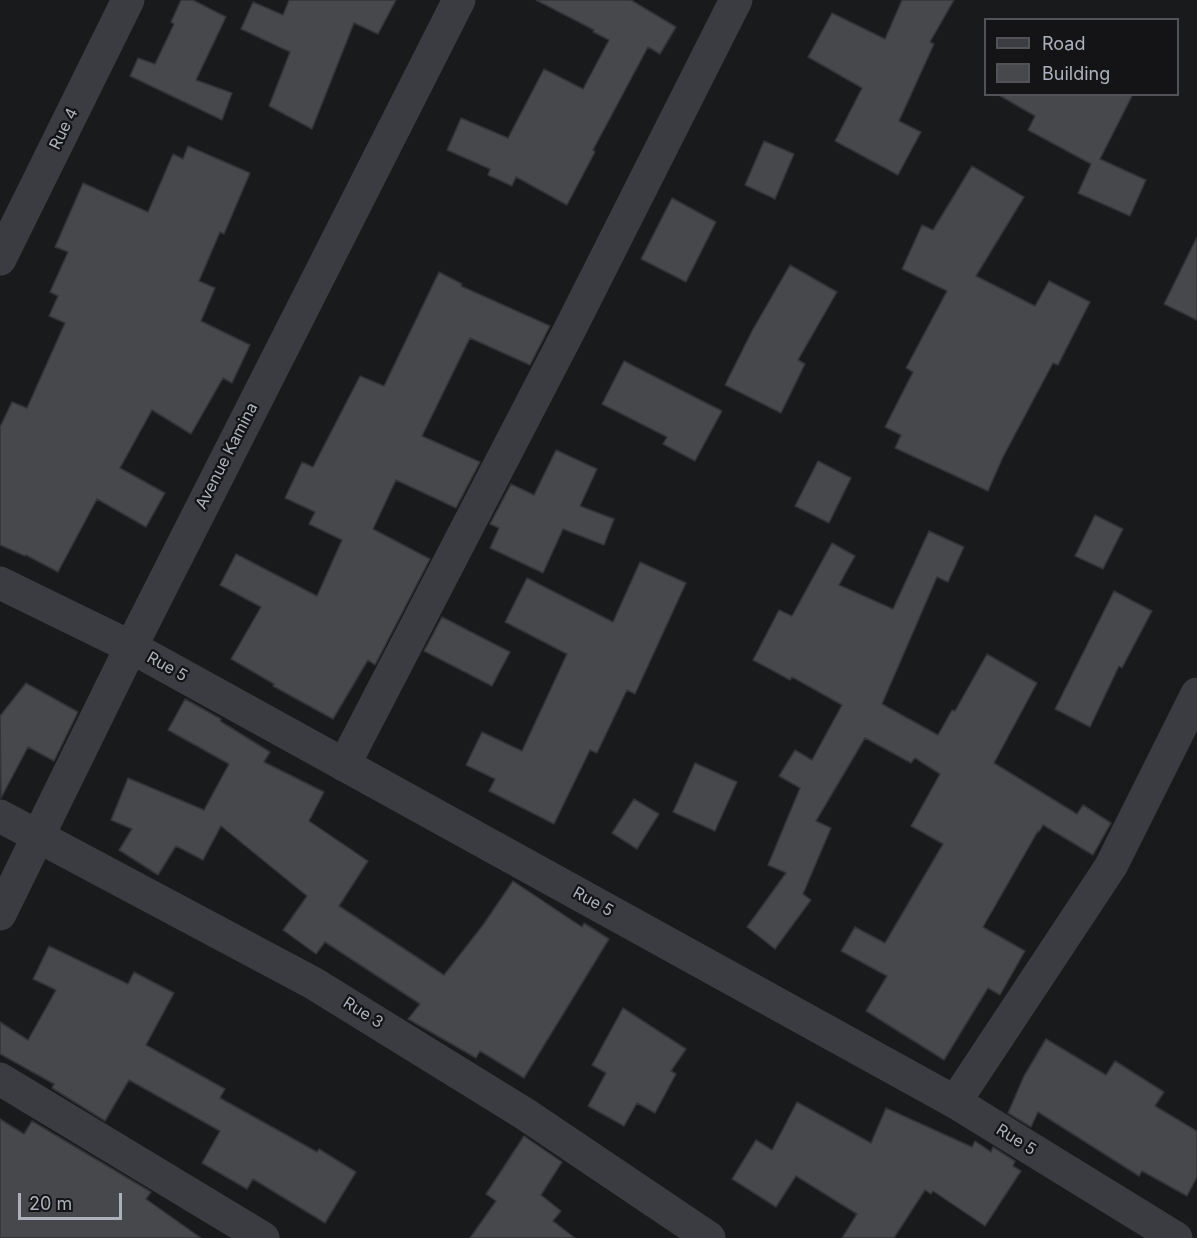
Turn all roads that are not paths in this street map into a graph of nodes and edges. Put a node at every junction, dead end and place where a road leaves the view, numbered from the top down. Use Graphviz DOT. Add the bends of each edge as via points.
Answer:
graph roads {
  1 [pos="128,0"];
  2 [pos="459,0"];
  3 [pos="736,0"];
  4 [pos="0,259"];
  5 [pos="0,583"];
  6 [pos="131,646"];
  7 [pos="1197,694"];
  8 [pos="344,765"];
  9 [pos="0,816"];
  10 [pos="38,836"];
  11 [pos="0,914"];
  12 [pos="0,1079"];
  13 [pos="955,1102"];
  14 [pos="262,1238"];
  15 [pos="709,1238"];
  16 [pos="1176,1238"];
  1 -- 4 [label="street, Rue 4"];
  2 -- 6 [label="street, Avenue Kamina"];
  3 -- 8 [label="street"];
  5 -- 6 [label="street, Rue 5"];
  6 -- 8 [label="street, Rue 5"];
  6 -- 10 [label="street, Avenue Kamina"];
  7 -- 13 [label="street" via="1112,866"];
  8 -- 13 [label="street, Rue 5"];
  9 -- 10 [label="street, Rue 3"];
  10 -- 11 [label="street, Avenue Kamina"];
  10 -- 15 [label="street, Rue 3" via="313,983 525,1114"];
  12 -- 14 [label="street"];
  13 -- 16 [label="street, Rue 5"];
}
